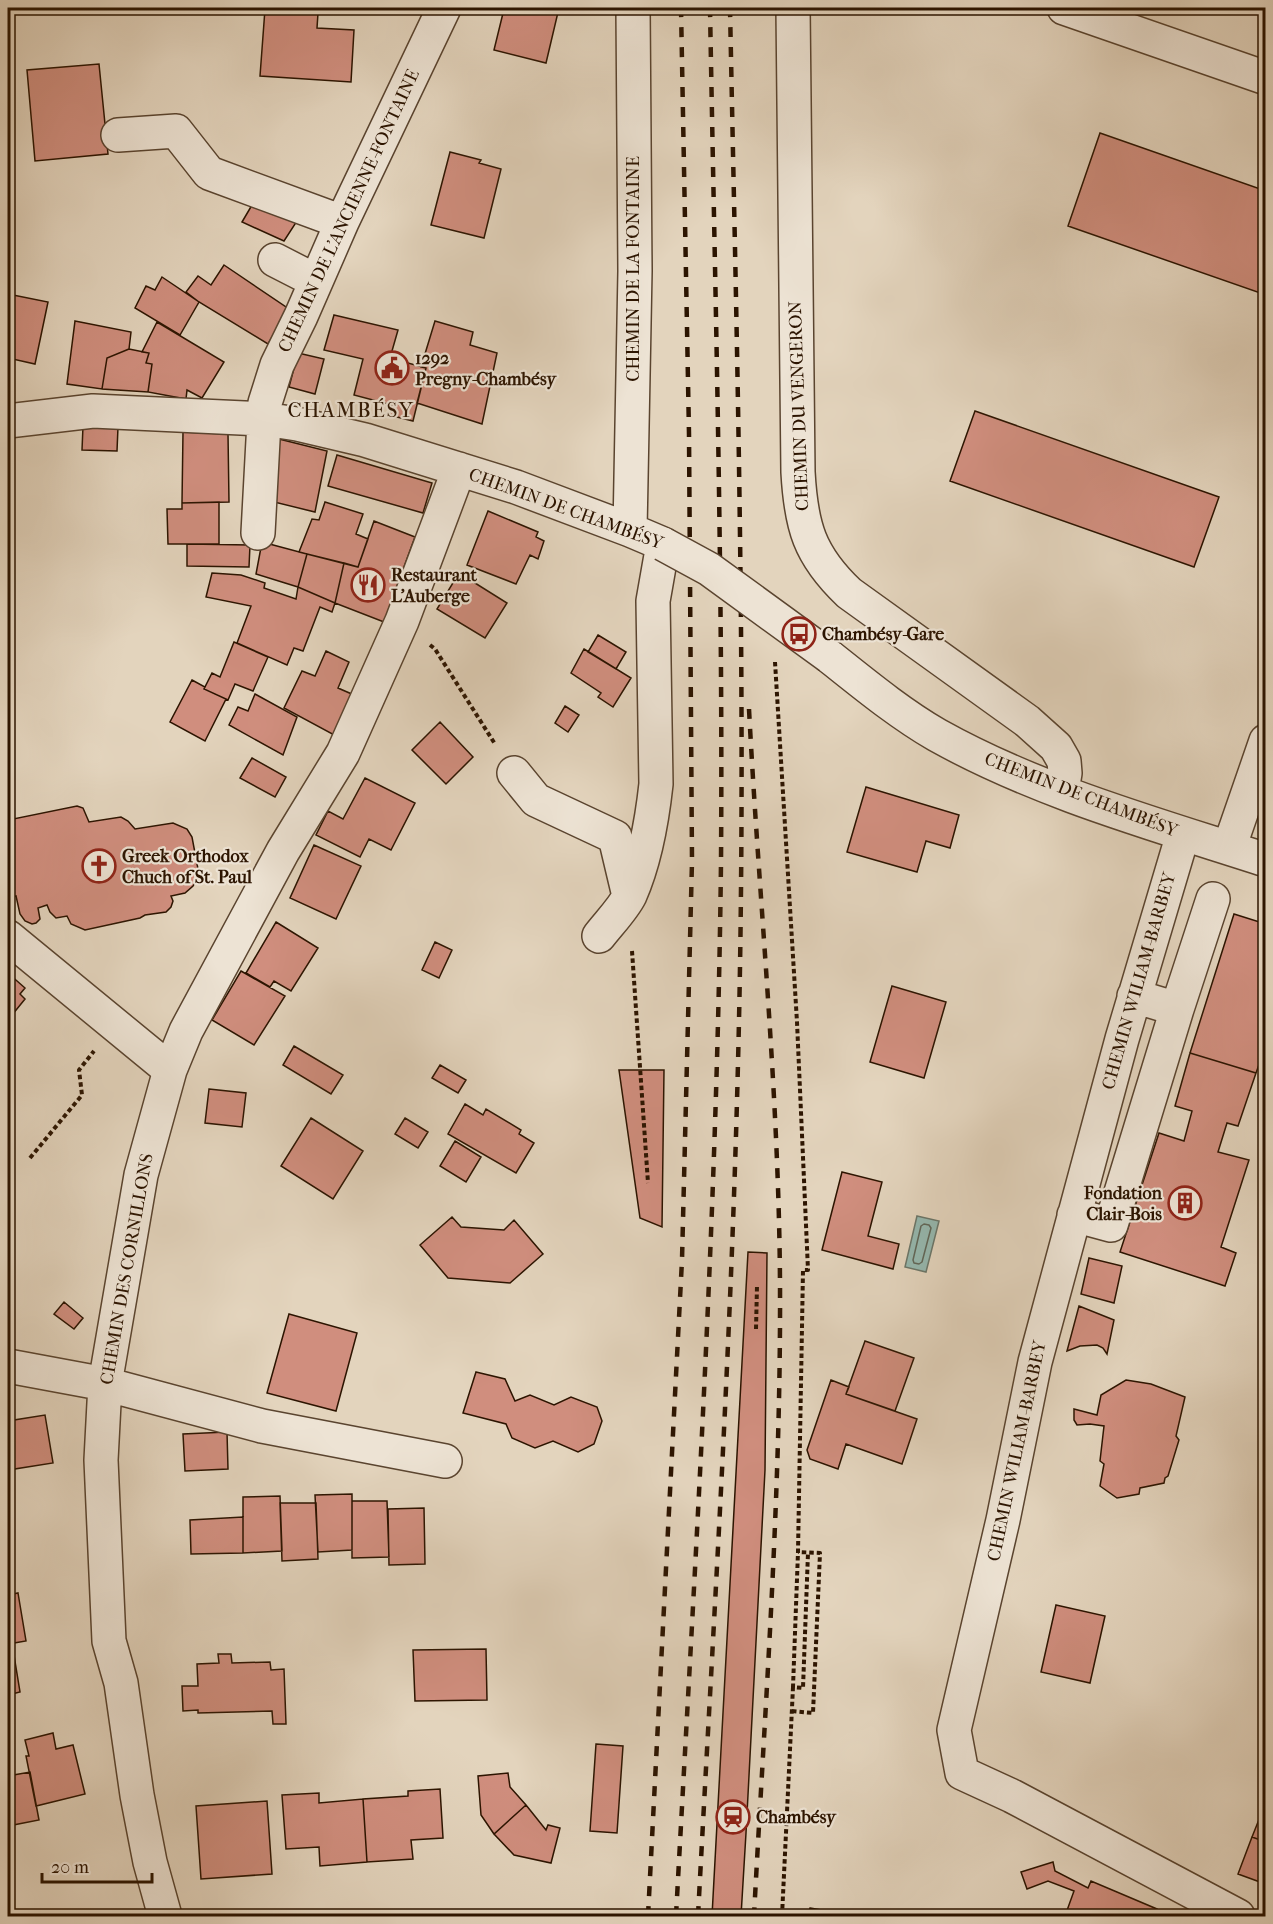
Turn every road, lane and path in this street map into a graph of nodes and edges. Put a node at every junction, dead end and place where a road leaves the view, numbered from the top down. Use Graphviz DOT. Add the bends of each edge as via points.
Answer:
graph roads {
  1 [pos="444,8"];
  2 [pos="633,8"];
  3 [pos="793,8"];
  4 [pos="1064,8"];
  5 [pos="1266,78"];
  6 [pos="118,135"];
  7 [pos="342,222"];
  8 [pos="275,260"];
  9 [pos="316,282"];
  10 [pos="264,419"];
  11 [pos="8,421"];
  12 [pos="459,469"];
  13 [pos="630,530"];
  14 [pos="258,533"];
  15 [pos="663,544"];
  16 [pos="402,621"];
  17 [pos="1266,741"];
  18 [pos="780,756"];
  19 [pos="514,774"];
  20 [pos="1062,791"];
  21 [pos="1183,834"];
  22 [pos="1229,848"];
  23 [pos="1266,860"];
  24 [pos="629,896"];
  25 [pos="1213,899"];
  26 [pos="599,936"];
  27 [pos="8,937"];
  28 [pos="1134,996"];
  29 [pos="1177,1009"];
  30 [pos="115,1025"];
  31 [pos="170,1070"];
  32 [pos="30,1158"];
  33 [pos="648,1183"];
  34 [pos="1074,1215"];
  35 [pos="757,1286"];
  36 [pos="756,1329"];
  37 [pos="8,1366"];
  38 [pos="105,1384"];
  39 [pos="445,1461"];
  40 [pos="798,1552"];
  41 [pos="808,1552"];
  42 [pos="793,1687"];
  43 [pos="792,1711"];
  44 [pos="165,1917"];
  45 [pos="782,1917"];
  46 [pos="1238,1917"];
  1 -- 7 [label="street, CHEMIN DE L'ANCIENNE-FONTAINE"];
  2 -- 13 [label="street, CHEMIN DE LA FONTAINE" via="635,271"];
  3 -- 20 [label="street, CHEMIN DU VENGERON" via="798,472 808,537 829,572 849,594 1028,721 1056,747 1064,761"];
  4 -- 5 [label="street"];
  6 -- 7 [label="street" via="176,131 209,173"];
  7 -- 9 [label="street, CHEMIN DE L'ANCIENNE-FONTAINE"];
  8 -- 9 [label="street"];
  9 -- 10 [label="street, CHEMIN DE L'ANCIENNE-FONTAINE" via="277,365"];
  10 -- 11 [label="street, CHEMIN DE CHAMBÉSY" via="93,411"];
  10 -- 12 [label="street, CHEMIN DE CHAMBÉSY" via="365,440"];
  10 -- 14 [label="street, CHEMIN DE L'ANCIENNE-FONTAINE"];
  12 -- 13 [label="street, CHEMIN DE CHAMBÉSY"];
  12 -- 16 [label="street, CHEMIN DES CORNILLONS"];
  13 -- 15 [label="street, CHEMIN DE CHAMBÉSY"];
  15 -- 20 [label="street, CHEMIN DE CHAMBÉSY, bridge" via="709,568 936,734 1005,769"];
  15 -- 24 [label="street" via="653,601 656,784 643,858"];
  16 -- 19 [label="path" via="435,650"];
  16 -- 31 [label="street, CHEMIN DES CORNILLONS" via="343,753 283,851 186,1031"];
  17 -- 22 [label="street"];
  18 -- 40 [label="path" via="808,1270 802,1270"];
  19 -- 24 [label="street" via="536,800 615,837"];
  20 -- 21 [label="street, CHEMIN DE CHAMBÉSY"];
  21 -- 22 [label="street, CHEMIN DE CHAMBÉSY"];
  21 -- 28 [label="street, CHEMIN WILIAM-BARBEY"];
  22 -- 23 [label="street, CHEMIN DE CHAMBÉSY"];
  24 -- 26 [label="street"];
  24 -- 33 [label="path"];
  25 -- 29 [label="street"];
  27 -- 30 [label="street"];
  28 -- 29 [label="street"];
  28 -- 34 [label="street, CHEMIN WILIAM-BARBEY"];
  29 -- 34 [label="street" via="1111,1225"];
  30 -- 31 [label="street"];
  30 -- 32 [label="path" via="79,1070 82,1095"];
  31 -- 38 [label="street, CHEMIN DES CORNILLONS" via="141,1176"];
  34 -- 46 [label="street, CHEMIN WILIAM-BARBEY" via="1035,1362 954,1730 962,1773"];
  35 -- 36 [label="path"];
  37 -- 38 [label="street"];
  38 -- 39 [label="street" via="262,1426"];
  38 -- 44 [label="street, CHEMIN DES CORNILLONS" via="101,1460 109,1641 122,1683 150,1862"];
  40 -- 41 [label="path"];
  40 -- 42 [label="path"];
  41 -- 42 [label="path" via="803,1688"];
  41 -- 43 [label="path" via="820,1552 813,1713"];
  42 -- 43 [label="path"];
  43 -- 45 [label="path"];
}
